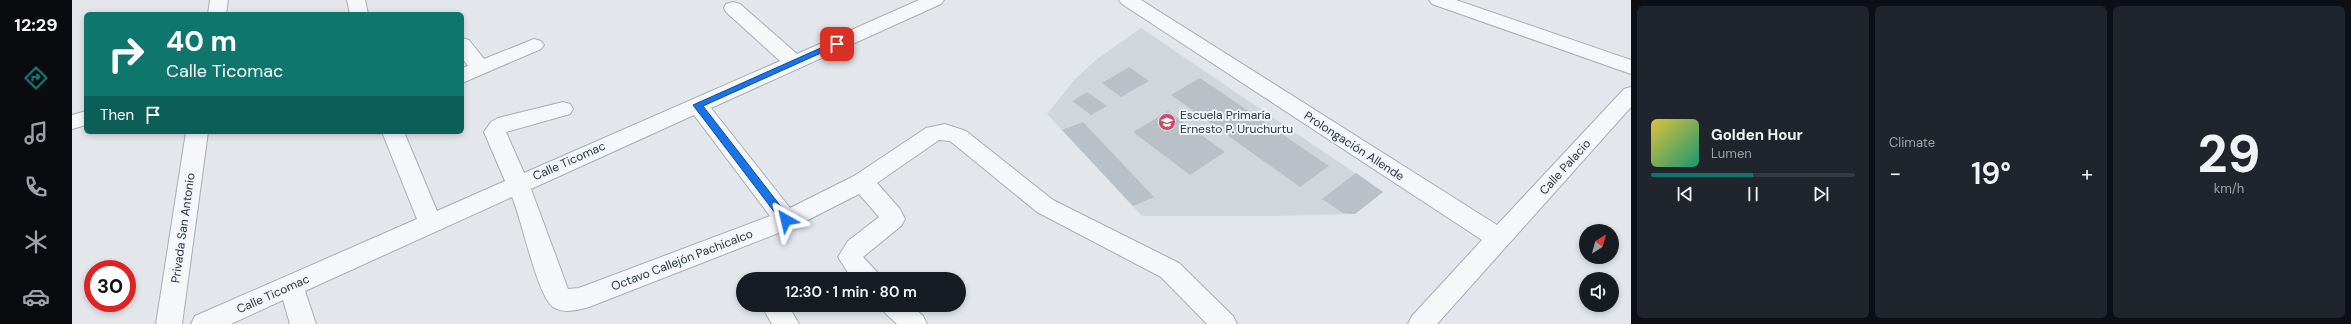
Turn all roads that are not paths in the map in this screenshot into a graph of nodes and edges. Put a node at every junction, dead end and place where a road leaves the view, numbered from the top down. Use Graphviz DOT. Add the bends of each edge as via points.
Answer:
graph roads {
  1 [pos="219,0"];
  2 [pos="356,0"];
  3 [pos="935,0"];
  4 [pos="1128,0"];
  5 [pos="1438,0"];
  6 [pos="733,8"];
  7 [pos="217,12"];
  8 [pos="358,12"];
  9 [pos="534,45"];
  10 [pos="464,47"];
  11 [pos="795,63"];
  12 [pos="1631,67"];
  13 [pos="480,68"];
  14 [pos="464,75"];
  15 [pos="1631,94"];
  16 [pos="698,105"];
  17 [pos="563,109"];
  18 [pos="84,119"];
  19 [pos="72,122"];
  20 [pos="197,134"];
  21 [pos="394,134"];
  22 [pos="862,182"];
  23 [pos="517,184"];
  24 [pos="786,220"];
  25 [pos="430,223"];
  26 [pos="1499,239"];
  27 [pos="861,272"];
  28 [pos="291,286"];
  29 [pos="901,312"];
  30 [pos="169,324"];
  31 [pos="204,324"];
  32 [pos="303,324"];
  33 [pos="914,324"];
  34 [pos="1224,324"];
  35 [pos="1421,324"];
  1 -- 7 [label="street"];
  2 -- 8 [label="street"];
  3 -- 11 [label="street, Calle Ticomac"];
  4 -- 26 [label="street, Prolongación Allende"];
  5 -- 12 [label="street"];
  6 -- 11 [label="street"];
  9 -- 13 [label="street"];
  10 -- 13 [label="street"];
  11 -- 16 [label="street, Calle Ticomac"];
  13 -- 14 [label="street"];
  15 -- 26 [label="street, Calle Palacio"];
  16 -- 23 [label="street, Calle Ticomac"];
  16 -- 24 [label="street"];
  17 -- 23 [label="street" via="498,127 495,132"];
  18 -- 19 [label="street"];
  20 -- 30 [label="street, Privada San Antonio"];
  21 -- 25 [label="street"];
  22 -- 24 [label="street, Octavo Callejón Pachicalco"];
  22 -- 27 [label="street" via="893,219 856,248 850,256"];
  22 -- 34 [label="street, Octavo Callejón Pachicalco" via="934,133 946,132 958,136 1045,206 1170,270"];
  23 -- 24 [label="street, Octavo Callejón Pachicalco" via="527,205 555,290 562,300 580,300"];
  23 -- 25 [label="street, Calle Ticomac"];
  25 -- 28 [label="street, Calle Ticomac"];
  26 -- 35 [label="street, Calle Palacio"];
  28 -- 31 [label="street, Calle Ticomac"];
  28 -- 32 [label="street"];
  29 -- 33 [label="street"];
}
